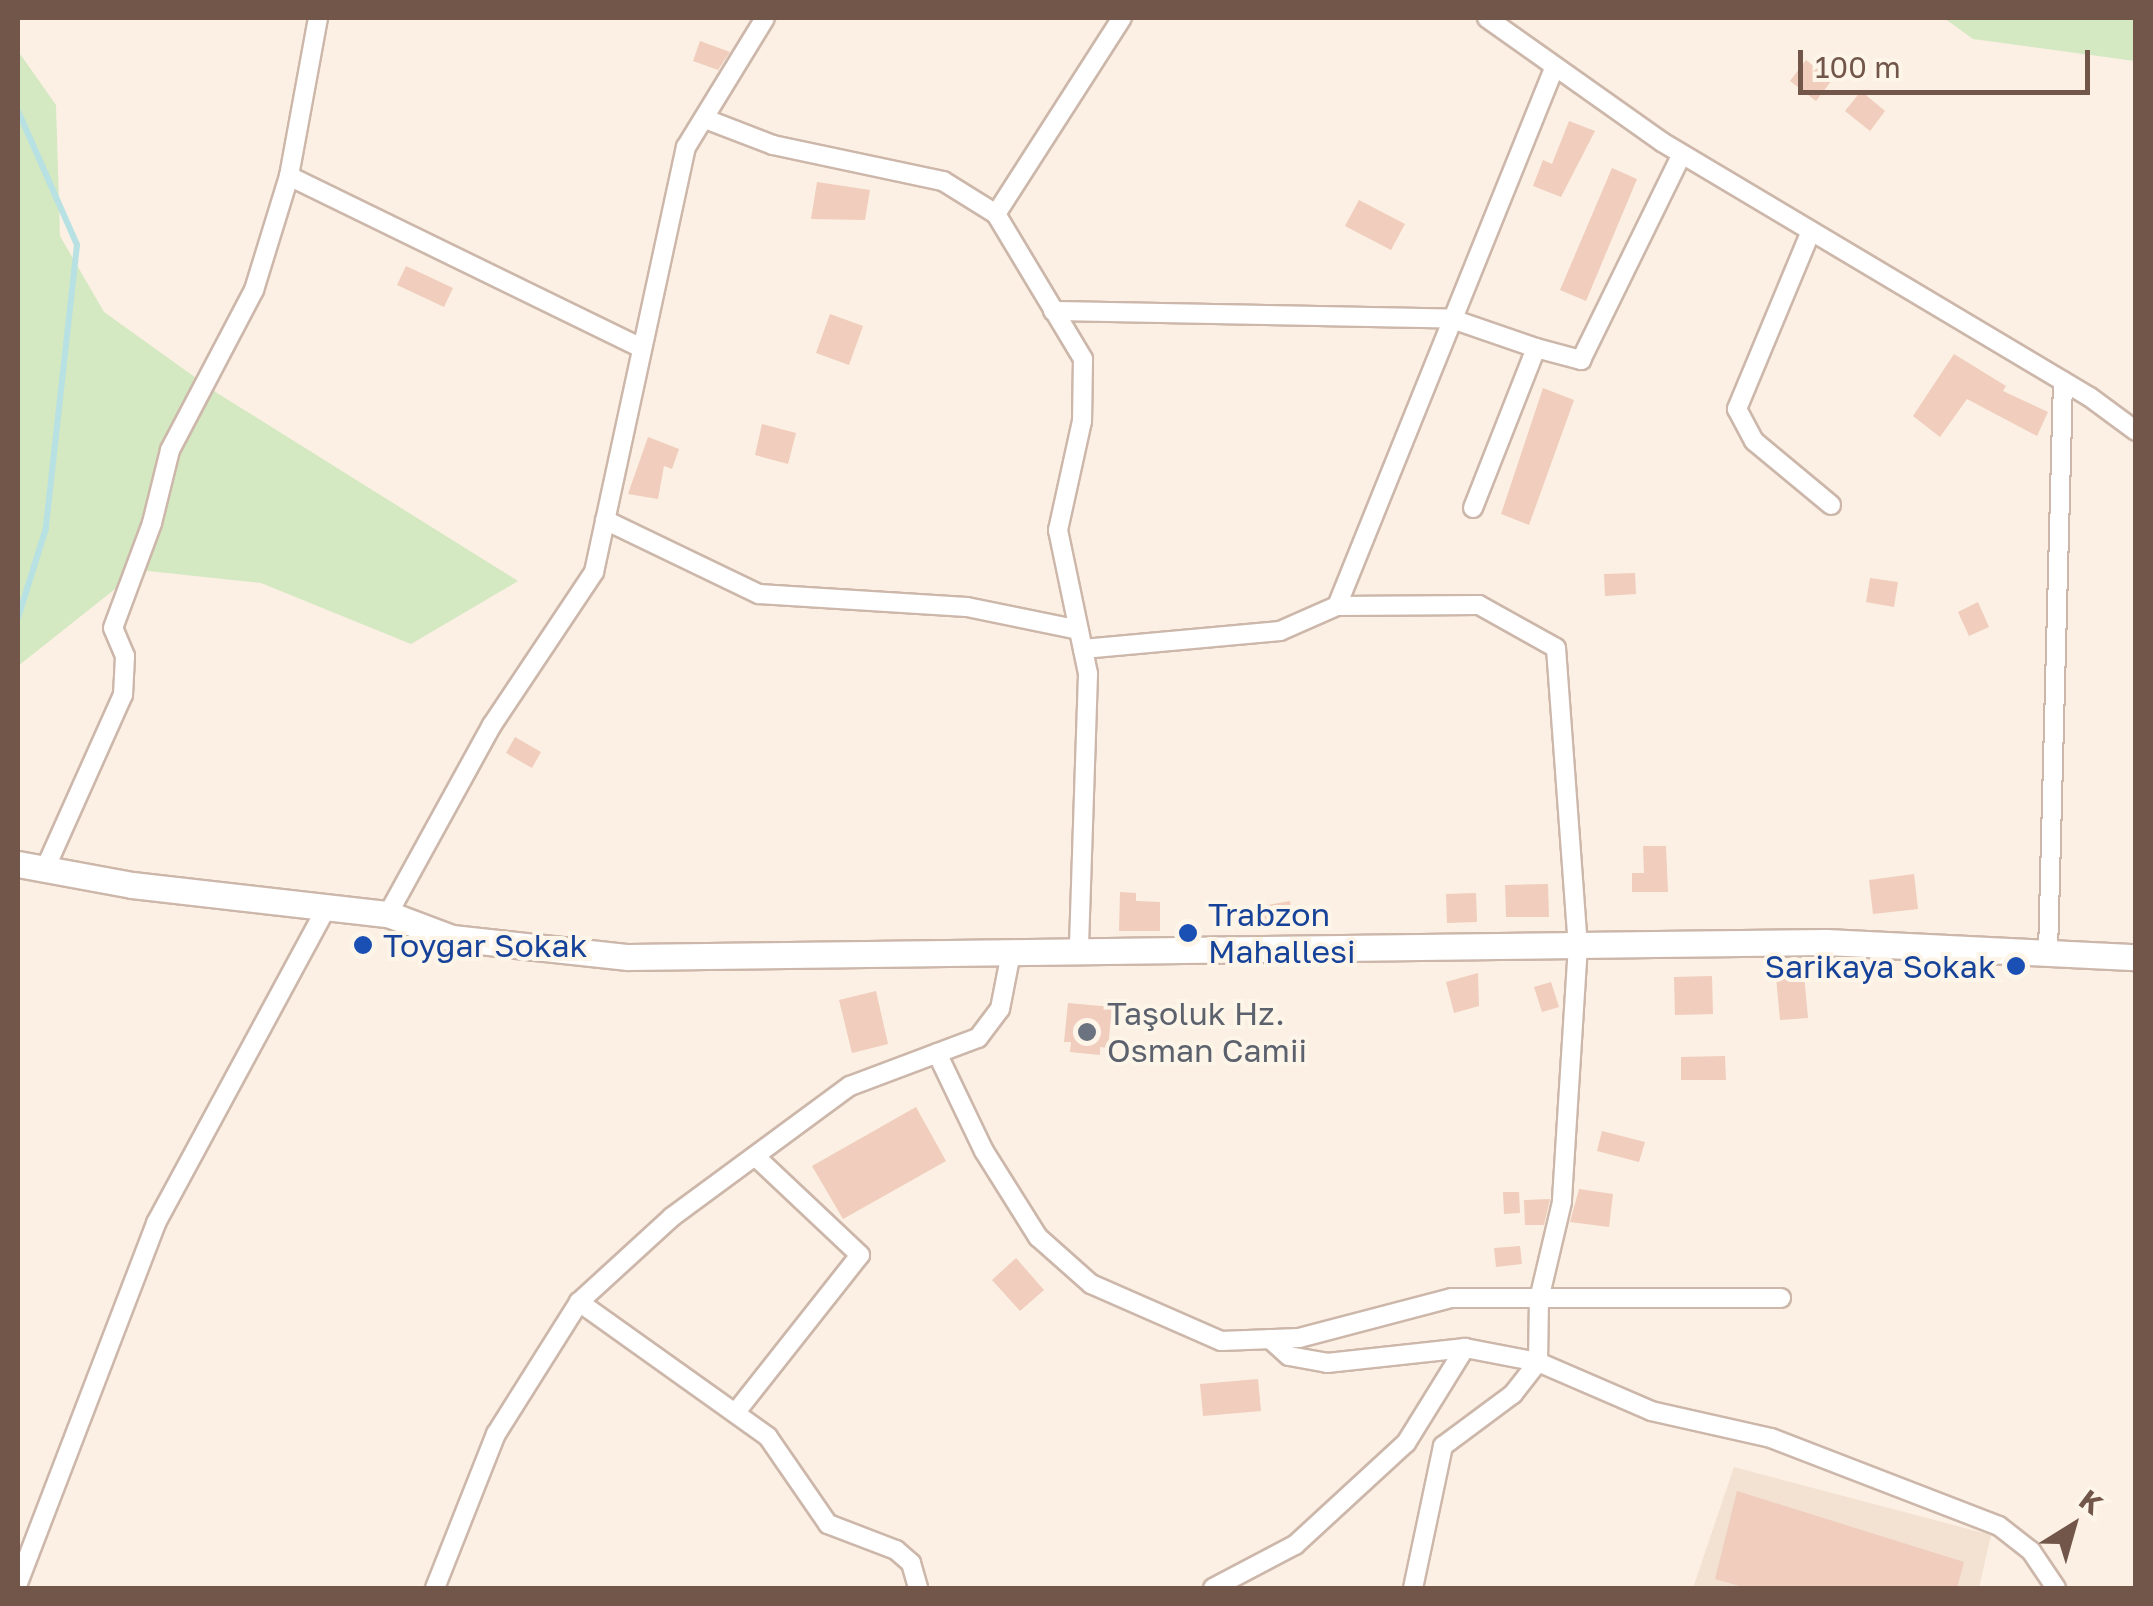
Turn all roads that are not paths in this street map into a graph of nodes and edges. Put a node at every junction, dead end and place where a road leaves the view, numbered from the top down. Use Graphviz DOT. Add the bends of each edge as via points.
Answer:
graph roads {
  1 [pos="318,18"];
  2 [pos="765,18"];
  3 [pos="1122,18"];
  4 [pos="1487,18"];
  5 [pos="1555,66"];
  6 [pos="708,120"];
  7 [pos="1682,154"];
  8 [pos="288,176"];
  9 [pos="996,214"];
  10 [pos="1812,231"];
  11 [pos="1053,311"];
  12 [pos="1452,319"];
  13 [pos="640,348"];
  14 [pos="1536,348"];
  15 [pos="2063,381"];
  16 [pos="2136,431"];
  17 [pos="1831,505"];
  18 [pos="1473,508"];
  19 [pos="606,520"];
  20 [pos="1337,606"];
  21 [pos="1079,630"];
  22 [pos="1083,650"];
  23 [pos="18,864"];
  24 [pos="45,869"];
  25 [pos="327,907"];
  26 [pos="388,914"];
  27 [pos="1578,945"];
  28 [pos="1079,952"];
  29 [pos="1011,953"];
  30 [pos="2048,953"];
  31 [pos="2136,957"];
  32 [pos="937,1054"];
  33 [pos="755,1156"];
  34 [pos="1781,1298"];
  35 [pos="1538,1299"];
  36 [pos="579,1302"];
  37 [pos="1270,1339"];
  38 [pos="1465,1348"];
  39 [pos="1538,1362"];
  40 [pos="736,1412"];
  41 [pos="18,1583"];
  42 [pos="434,1588"];
  43 [pos="918,1588"];
  44 [pos="1213,1588"];
  45 [pos="1413,1588"];
  46 [pos="2056,1588"];
  1 -- 8 [label="street"];
  2 -- 6 [label="street"];
  3 -- 9 [label="street"];
  4 -- 5 [label="street"];
  5 -- 7 [label="street"];
  5 -- 12 [label="street"];
  6 -- 9 [label="street" via="772,145 942,180"];
  6 -- 13 [label="street" via="686,147"];
  7 -- 10 [label="street"];
  7 -- 14 [label="street" via="1581,360"];
  8 -- 13 [label="street"];
  8 -- 24 [label="street" via="254,290 170,450 152,524 113,628 125,656 124,694"];
  9 -- 11 [label="street"];
  10 -- 15 [label="street"];
  10 -- 17 [label="street" via="1737,409 1754,441"];
  11 -- 12 [label="street"];
  11 -- 21 [label="street" via="1082,359 1082,421 1058,530"];
  12 -- 14 [label="street"];
  12 -- 20 [label="street"];
  13 -- 19 [label="street"];
  14 -- 18 [label="street"];
  15 -- 16 [label="street"];
  15 -- 30 [label="street"];
  19 -- 21 [label="street" via="759,594 967,607"];
  19 -- 26 [label="street" via="594,572 492,725"];
  20 -- 22 [label="street" via="1280,631"];
  20 -- 27 [label="street" via="1479,605 1556,648"];
  21 -- 22 [label="street"];
  22 -- 28 [label="street"];
  23 -- 24 [label="street"];
  24 -- 25 [label="street"];
  25 -- 26 [label="street"];
  25 -- 41 [label="street" via="156,1223"];
  26 -- 29 [label="street" via="452,938 628,957"];
  27 -- 28 [label="street"];
  27 -- 30 [label="street" via="1826,942"];
  27 -- 35 [label="street" via="1562,1202"];
  28 -- 29 [label="street"];
  29 -- 32 [label="street" via="1000,1009 978,1038"];
  30 -- 31 [label="street"];
  32 -- 33 [label="street" via="850,1086"];
  32 -- 37 [label="street" via="984,1151 1038,1237 1091,1284 1221,1341"];
  33 -- 36 [label="street" via="672,1217"];
  33 -- 40 [label="street" via="860,1255"];
  34 -- 35 [label="street"];
  35 -- 37 [label="street" via="1452,1298 1299,1338"];
  35 -- 39 [label="street"];
  36 -- 40 [label="street" via="670,1373"];
  36 -- 42 [label="street" via="496,1434"];
  37 -- 38 [label="street" via="1289,1356 1327,1362"];
  38 -- 39 [label="street"];
  38 -- 44 [label="street" via="1406,1443 1295,1545"];
  39 -- 45 [label="street" via="1513,1394 1443,1446"];
  39 -- 46 [label="street" via="1651,1411 1771,1438 1999,1526 2031,1551"];
  40 -- 43 [label="street" via="768,1437 828,1524 896,1550 910,1563"];
}
